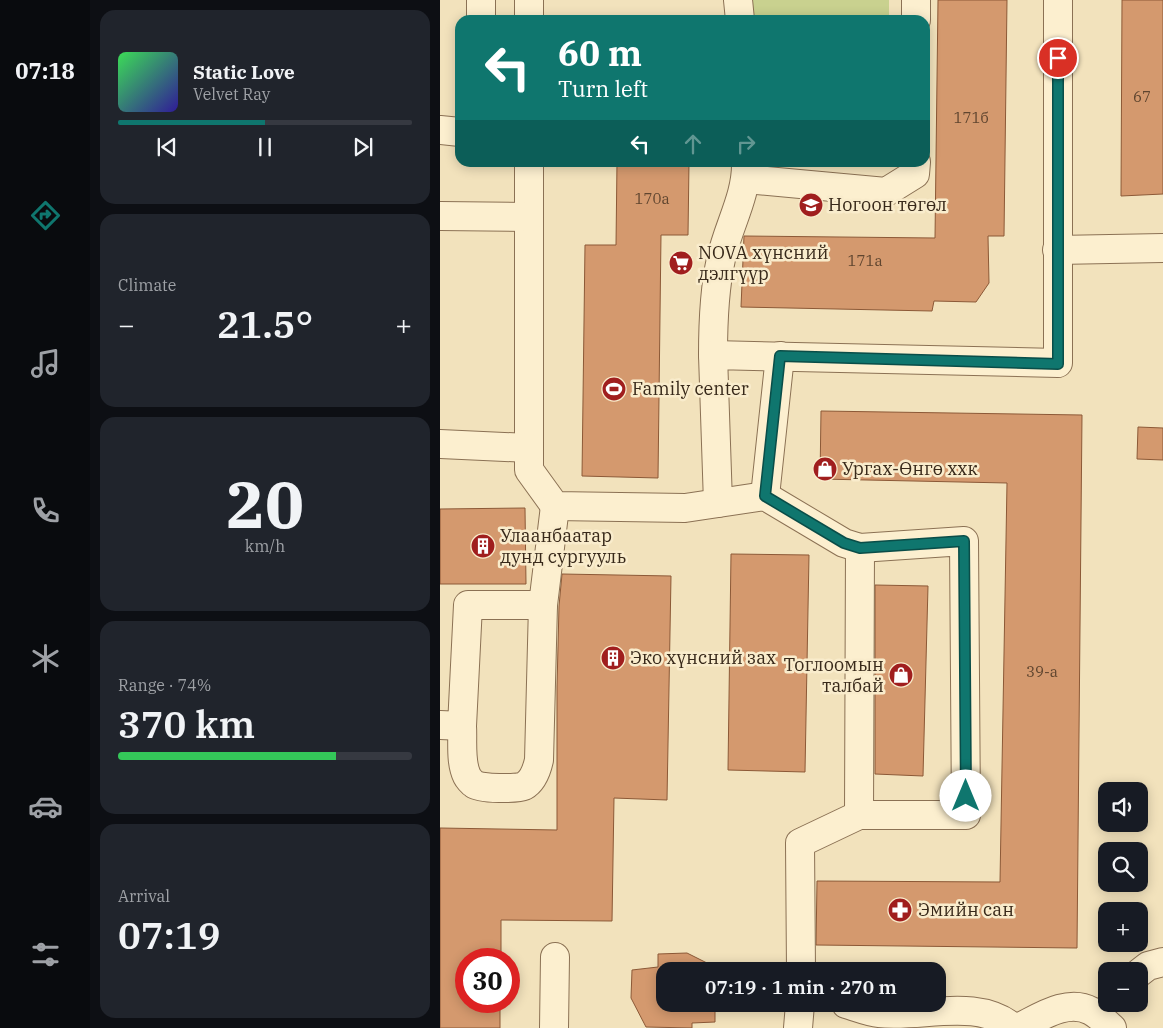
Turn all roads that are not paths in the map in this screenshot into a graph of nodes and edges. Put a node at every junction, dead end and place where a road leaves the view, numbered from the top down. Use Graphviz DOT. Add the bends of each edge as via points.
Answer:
graph roads {
  1 [pos="481,0"];
  2 [pos="529,0"];
  3 [pos="738,0"];
  4 [pos="916,0"];
  5 [pos="1058,0"];
  6 [pos="480,15"];
  7 [pos="529,15"];
  8 [pos="740,15"];
  9 [pos="916,15"];
  10 [pos="440,130"];
  11 [pos="455,132"];
  12 [pos="529,167"];
  13 [pos="916,167"];
  14 [pos="746,171"];
  15 [pos="440,216"];
  16 [pos="529,217"];
  17 [pos="1163,248"];
  18 [pos="1057,250"];
  19 [pos="713,354"];
  20 [pos="780,356"];
  21 [pos="440,444"];
  22 [pos="529,448"];
  23 [pos="765,496"];
  24 [pos="718,503"];
  25 [pos="555,506"];
  26 [pos="860,548"];
  27 [pos="543,605"];
  28 [pos="451,725"];
  29 [pos="859,815"];
  30 [pos="555,957"];
  31 [pos="800,962"];
  32 [pos="1163,962"];
  33 [pos="1148,966"];
  34 [pos="1098,1004"];
  35 [pos="799,1012"];
  36 [pos="862,1012"];
  37 [pos="1103,1012"];
  38 [pos="879,1020"];
  39 [pos="554,1028"];
  40 [pos="798,1028"];
  41 [pos="1014,1028"];
  42 [pos="1018,1028"];
  43 [pos="1112,1028"];
  1 -- 6 [label="street"];
  2 -- 7 [label="street"];
  3 -- 8 [label="street"];
  4 -- 9 [label="street"];
  5 -- 18 [label="street"];
  10 -- 11 [label="street"];
  12 -- 16 [label="street"];
  13 -- 14 [label="street" via="916,174 886,192"];
  14 -- 19 [label="street" via="721,258 713,318"];
  15 -- 16 [label="street"];
  16 -- 22 [label="street"];
  17 -- 18 [label="street"];
  18 -- 20 [label="street" via="1058,364"];
  19 -- 20 [label="street"];
  19 -- 24 [label="street"];
  20 -- 23 [label="street"];
  21 -- 22 [label="street"];
  22 -- 25 [label="street" via="529,470"];
  23 -- 24 [label="street"];
  23 -- 26 [label="street" via="844,543"];
  24 -- 25 [label="street" via="685,508"];
  25 -- 27 [label="street"];
  26 -- 29 [label="street"];
  26 -- 29 [label="street" via="964,541 966,815"];
  27 -- 28 [label="street" via="468,605"];
  27 -- 28 [label="street" via="539,760 532,779 524,786 485,788 474,784 467,777"];
  29 -- 31 [label="street" via="800,843"];
  30 -- 39 [label="street"];
  32 -- 33 [label="street"];
  34 -- 42 [label="street" via="1055,1009"];
  35 -- 40 [label="street"];
  36 -- 38 [label="street"];
  37 -- 43 [label="street"];
  38 -- 41 [label="street" via="982,1012 1003,1019"];
}
